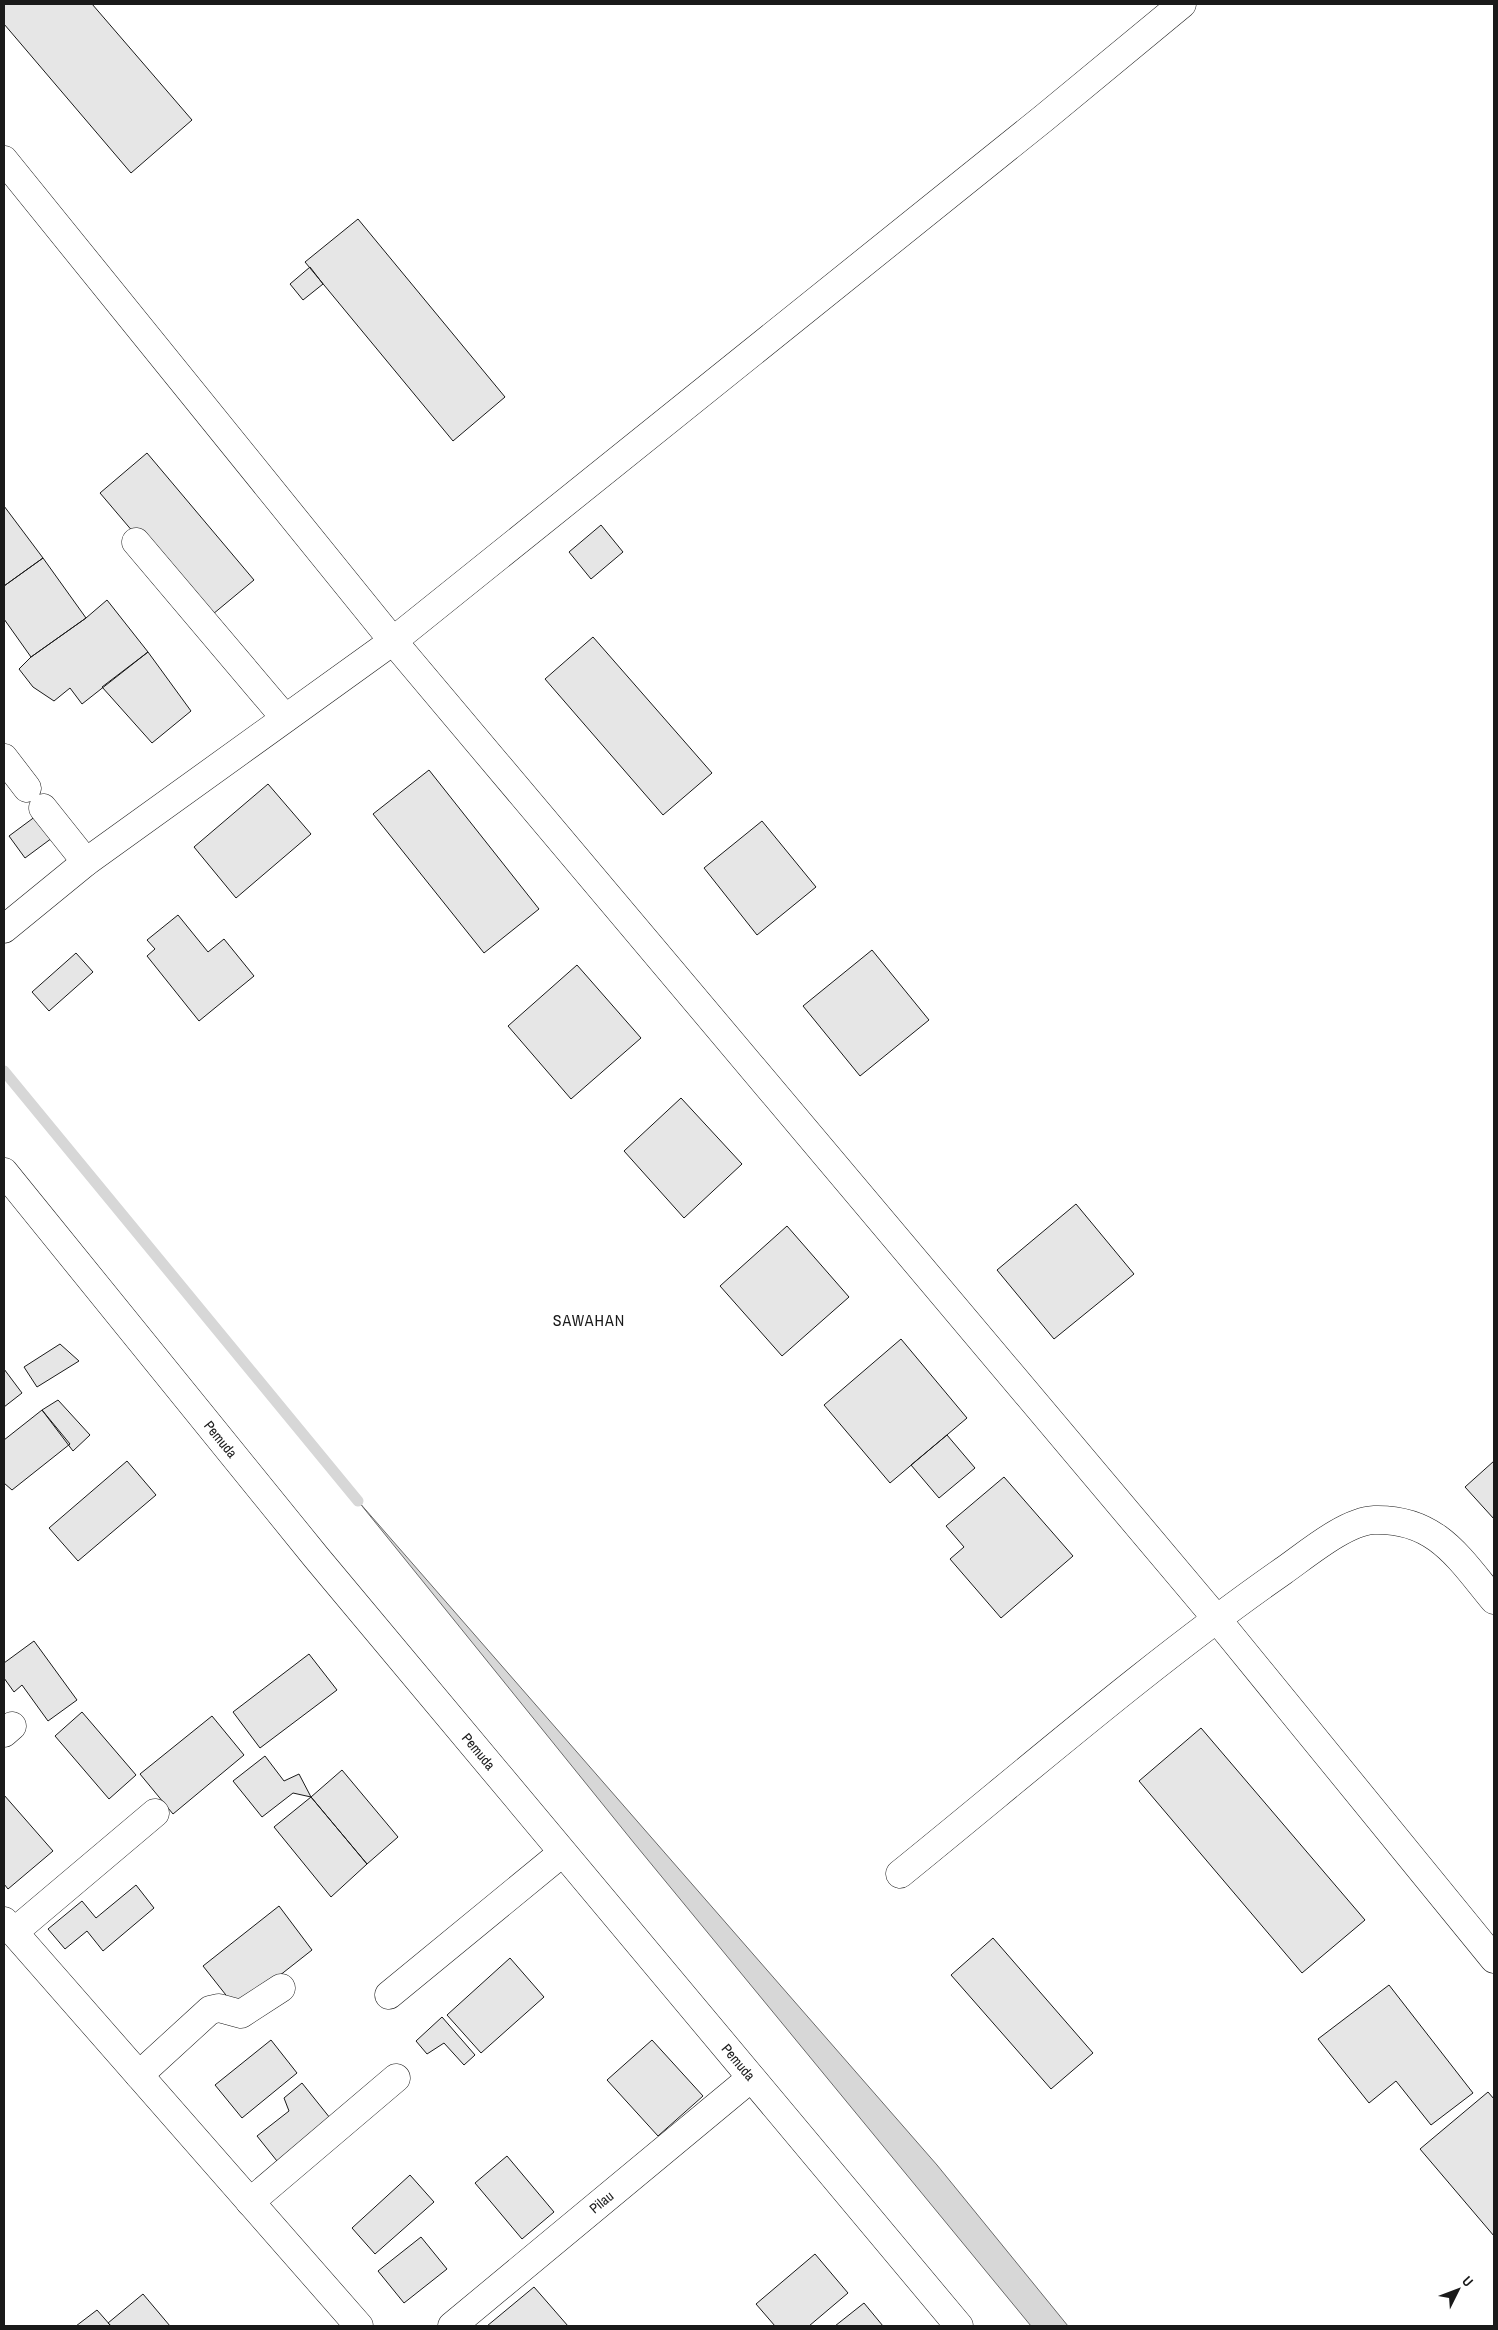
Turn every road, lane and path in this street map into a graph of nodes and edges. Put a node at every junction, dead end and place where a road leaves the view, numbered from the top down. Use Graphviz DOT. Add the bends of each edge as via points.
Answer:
graph roads {
  1 [pos="1182,4"];
  2 [pos="4,160"];
  3 [pos="136,542"];
  4 [pos="393,641"];
  5 [pos="285,718"];
  6 [pos="4,758"];
  7 [pos="86,862"];
  8 [pos="4,929"];
  9 [pos="4,1172"];
  10 [pos="1494,1600"];
  11 [pos="1216,1618"];
  12 [pos="156,1812"];
  13 [pos="562,1853"];
  14 [pos="900,1874"];
  15 [pos="9,1926"];
  16 [pos="1494,1959"];
  17 [pos="281,1988"];
  18 [pos="389,1995"];
  19 [pos="139,2075"];
  20 [pos="396,2078"];
  21 [pos="751,2078"];
  22 [pos="250,2202"];
  23 [pos="359,2326"];
  24 [pos="452,2326"];
  25 [pos="958,2326"];
  1 -- 4 [label="street"];
  2 -- 4 [label="street"];
  3 -- 5 [label="street"];
  4 -- 5 [label="street"];
  4 -- 11 [label="street"];
  5 -- 7 [label="street"];
  6 -- 7 [label="street"];
  7 -- 8 [label="street"];
  9 -- 13 [label="street, Pemuda" via="316,1557"];
  10 -- 11 [label="street" via="1446,1543 1433,1534 1408,1524 1373,1520 1339,1532"];
  11 -- 14 [label="street"];
  11 -- 16 [label="street"];
  12 -- 15 [label="street"];
  13 -- 18 [label="street"];
  13 -- 21 [label="street, Pemuda"];
  15 -- 19 [label="street"];
  17 -- 19 [label="street" via="241,2014 218,2008 210,2010"];
  19 -- 22 [label="street"];
  20 -- 22 [label="street"];
  21 -- 24 [label="street, Pilau"];
  21 -- 25 [label="street, Pemuda"];
  22 -- 23 [label="street"];
}
